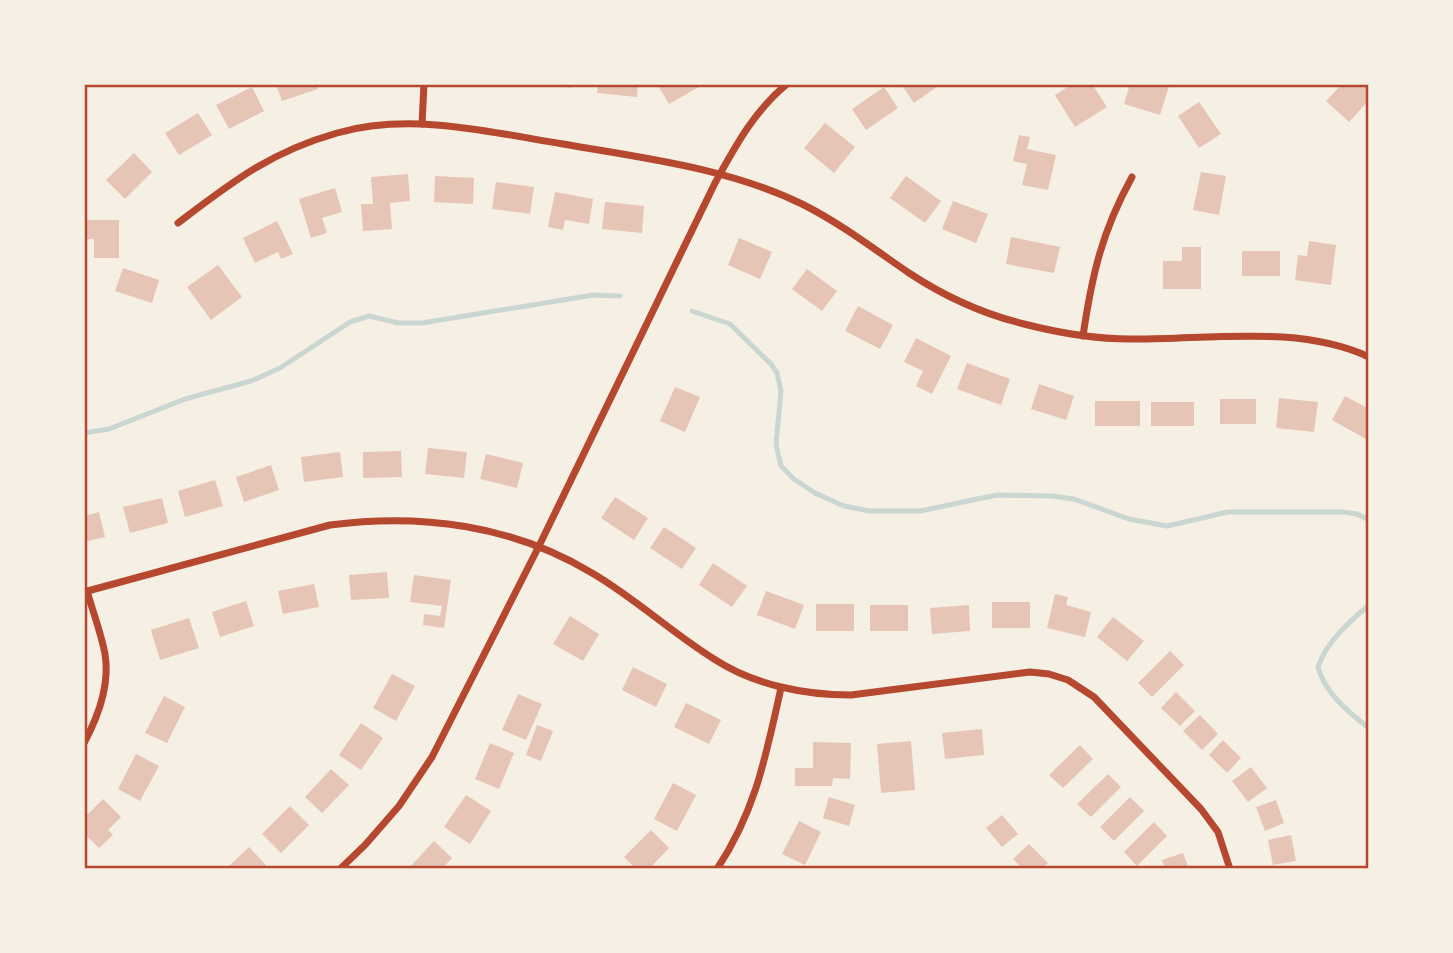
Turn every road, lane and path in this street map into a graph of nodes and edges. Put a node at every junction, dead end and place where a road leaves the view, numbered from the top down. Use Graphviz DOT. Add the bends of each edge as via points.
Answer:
graph roads {
  1 [pos="424,84"];
  2 [pos="787,84"];
  3 [pos="422,124"];
  4 [pos="721,173"];
  5 [pos="1132,177"];
  6 [pos="178,223"];
  7 [pos="1083,336"];
  8 [pos="1369,357"];
  9 [pos="539,546"];
  10 [pos="85,591"];
  11 [pos="782,688"];
  12 [pos="84,743"];
  13 [pos="340,869"];
  14 [pos="717,869"];
  15 [pos="1230,869"];
  1 -- 3 [label="street"];
  2 -- 4 [label="street" via="746,129"];
  3 -- 4 [label="street"];
  3 -- 6 [label="street" via="358,128 298,145 243,174"];
  4 -- 7 [label="street" via="804,205 966,305 1018,323"];
  4 -- 9 [label="street"];
  5 -- 7 [label="street" via="1101,244"];
  7 -- 8 [label="street" via="1287,337"];
  9 -- 10 [label="street" via="473,527 360,521 330,525"];
  9 -- 11 [label="street" via="593,573 713,659"];
  9 -- 13 [label="street" via="432,757 399,806"];
  10 -- 12 [label="street" via="105,656 98,713"];
  11 -- 14 [label="street" via="753,802"];
  11 -- 15 [label="street" via="851,695 1030,672 1068,680 1094,697 1201,809 1218,832"];
}
